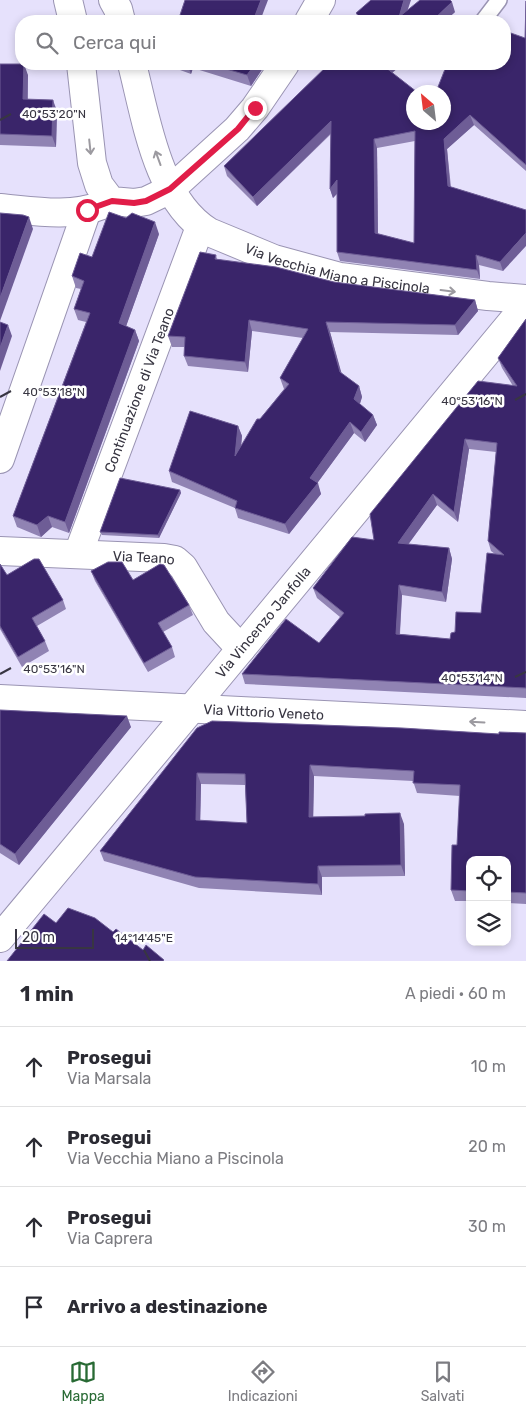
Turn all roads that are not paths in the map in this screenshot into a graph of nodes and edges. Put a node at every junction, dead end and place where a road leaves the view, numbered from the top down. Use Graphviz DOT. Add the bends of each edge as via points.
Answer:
graph roads {
  1 [pos="68,0"];
  2 [pos="113,0"];
  3 [pos="321,0"];
  4 [pos="499,0"];
  5 [pos="72,15"];
  6 [pos="120,15"];
  7 [pos="312,15"];
  8 [pos="488,15"];
  9 [pos="82,70"];
  10 [pos="134,70"];
  11 [pos="281,70"];
  12 [pos="175,196"];
  13 [pos="99,205"];
  14 [pos="0,208"];
  15 [pos="200,227"];
  16 [pos="526,299"];
  17 [pos="526,305"];
  18 [pos="0,459"];
  19 [pos="0,552"];
  20 [pos="78,554"];
  21 [pos="242,649"];
  22 [pos="0,699"];
  23 [pos="192,708"];
  24 [pos="526,725"];
  25 [pos="0,938"];
  1 -- 5 [label="street"];
  2 -- 6 [label="street"];
  3 -- 7 [label="street"];
  4 -- 8 [label="lane"];
  9 -- 13 [label="street, one-way" via="92,164 99,185"];
  12 -- 10 [label="street, Via Vecchia Miano a Piscinola, one-way" via="151,139"];
  11 -- 12 [label="street" via="238,129"];
  12 -- 13 [label="street"];
  12 -- 15 [label="street, Via Vecchia Miano a Piscinola"];
  13 -- 14 [label="street" via="60,212"];
  13 -- 18 [label="street"];
  15 -- 16 [label="street, Via Vecchia Miano a Piscinola, one-way" via="274,260 324,273 388,284"];
  15 -- 20 [label="street, Continuazione di Via Teano"];
  17 -- 21 [label="street, Via Vincenzo Janfolla"];
  19 -- 20 [label="street, Via Teano"];
  20 -- 21 [label="street, Via Teano" via="175,560 182,566 216,622"];
  21 -- 23 [label="street, Via Vincenzo Janfolla"];
  22 -- 23 [label="street, Via Vittorio Veneto"];
  24 -- 23 [label="street, Via Vittorio Veneto, one-way"];
  23 -- 25 [label="street, Via Vincenzo Janfolla"];
}
